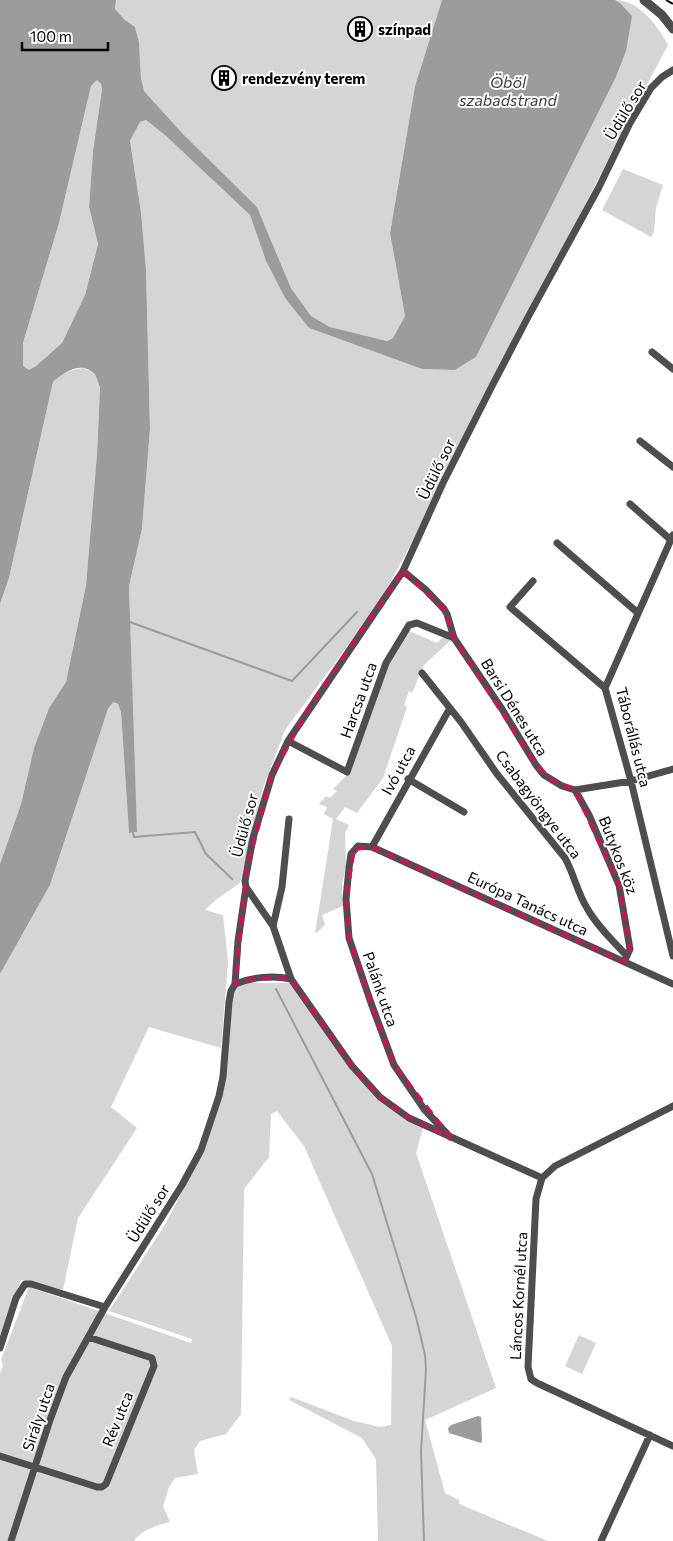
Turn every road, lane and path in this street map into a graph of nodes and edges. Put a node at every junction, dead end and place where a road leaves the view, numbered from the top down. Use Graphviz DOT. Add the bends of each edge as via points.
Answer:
graph roads {
  1 [pos="644,0"];
  2 [pos="673,29"];
  3 [pos="673,70"];
  4 [pos="652,352"];
  5 [pos="673,369"];
  6 [pos="640,441"];
  7 [pos="673,467"];
  8 [pos="630,504"];
  9 [pos="672,538"];
  10 [pos="557,543"];
  11 [pos="403,571"];
  12 [pos="533,581"];
  13 [pos="638,613"];
  14 [pos="454,638"];
  15 [pos="422,672"];
  16 [pos="605,688"];
  17 [pos="450,708"];
  18 [pos="288,741"];
  19 [pos="673,769"];
  20 [pos="408,779"];
  21 [pos="631,781"];
  22 [pos="575,790"];
  23 [pos="464,812"];
  24 [pos="289,819"];
  25 [pos="372,846"];
  26 [pos="246,887"];
  27 [pos="273,926"];
  28 [pos="673,956"];
  29 [pos="626,959"];
  30 [pos="291,980"];
  31 [pos="235,984"];
  32 [pos="673,984"];
  33 [pos="673,1106"];
  34 [pos="450,1137"];
  35 [pos="542,1178"];
  36 [pos="105,1308"];
  37 [pos="88,1337"];
  38 [pos="0,1348"];
  39 [pos="650,1436"];
  40 [pos="673,1446"];
  41 [pos="0,1456"];
  42 [pos="35,1468"];
  43 [pos="11,1541"];
  44 [pos="600,1541"];
  1 -- 2 [label="street"];
  3 -- 11 [label="street, Üdülő sor" via="651,88 630,123 491,388"];
  4 -- 5 [label="street"];
  6 -- 7 [label="street"];
  8 -- 9 [label="street"];
  9 -- 13 [label="street, Táborállás utca"];
  10 -- 13 [label="street"];
  11 -- 14 [label="street, Barsi Dénes utca" via="444,609"];
  11 -- 18 [label="street, Üdülő sor"];
  12 -- 16 [label="street" via="510,607"];
  13 -- 16 [label="street, Táborállás utca"];
  14 -- 18 [label="street, Harcsa utca" via="418,623 409,625 386,664 347,772"];
  14 -- 22 [label="street, Barsi Dénes utca" via="536,766 552,780"];
  15 -- 17 [label="street, Csabagyöngye utca"];
  16 -- 21 [label="street, Táborállás utca"];
  17 -- 20 [label="street, Ivó utca"];
  17 -- 29 [label="street, Csabagyöngye utca" via="497,774 565,858 586,907"];
  18 -- 26 [label="street, Üdülő sor" via="272,775 256,829"];
  19 -- 21 [label="street"];
  20 -- 23 [label="street"];
  20 -- 25 [label="street, Ivó utca"];
  21 -- 22 [label="street"];
  21 -- 28 [label="street, Táborállás utca"];
  22 -- 29 [label="street, Butykos köz" via="619,885 630,942"];
  24 -- 27 [label="street" via="282,887"];
  25 -- 29 [label="street, Európa Tanács utca"];
  25 -- 34 [label="street, Palánk utca" via="358,846 351,854 346,899 349,938 394,1065 424,1109"];
  26 -- 27 [label="street"];
  26 -- 31 [label="street, Üdülő sor"];
  27 -- 30 [label="street"];
  29 -- 32 [label="street, Európa Tanács utca"];
  30 -- 31 [label="street" via="272,978"];
  30 -- 34 [label="street" via="352,1066 380,1097 409,1118"];
  31 -- 36 [label="street, Üdülő sor" via="229,1002 223,1077 201,1150"];
  33 -- 35 [label="street" via="555,1166"];
  34 -- 35 [label="street"];
  35 -- 39 [label="street, Láncos Kornél utca" via="536,1199 529,1375 537,1383"];
  36 -- 37 [label="street, Sirály utca"];
  36 -- 38 [label="street" via="25,1284 16,1298"];
  37 -- 42 [label="street, Sirály utca" via="63,1384"];
  37 -- 42 [label="street, Rév utca" via="152,1358 154,1366 106,1484 97,1487"];
  39 -- 40 [label="street, Láncos Kornél utca"];
  39 -- 44 [label="street"];
  41 -- 42 [label="street"];
  42 -- 43 [label="street, Sirály utca"];
}
